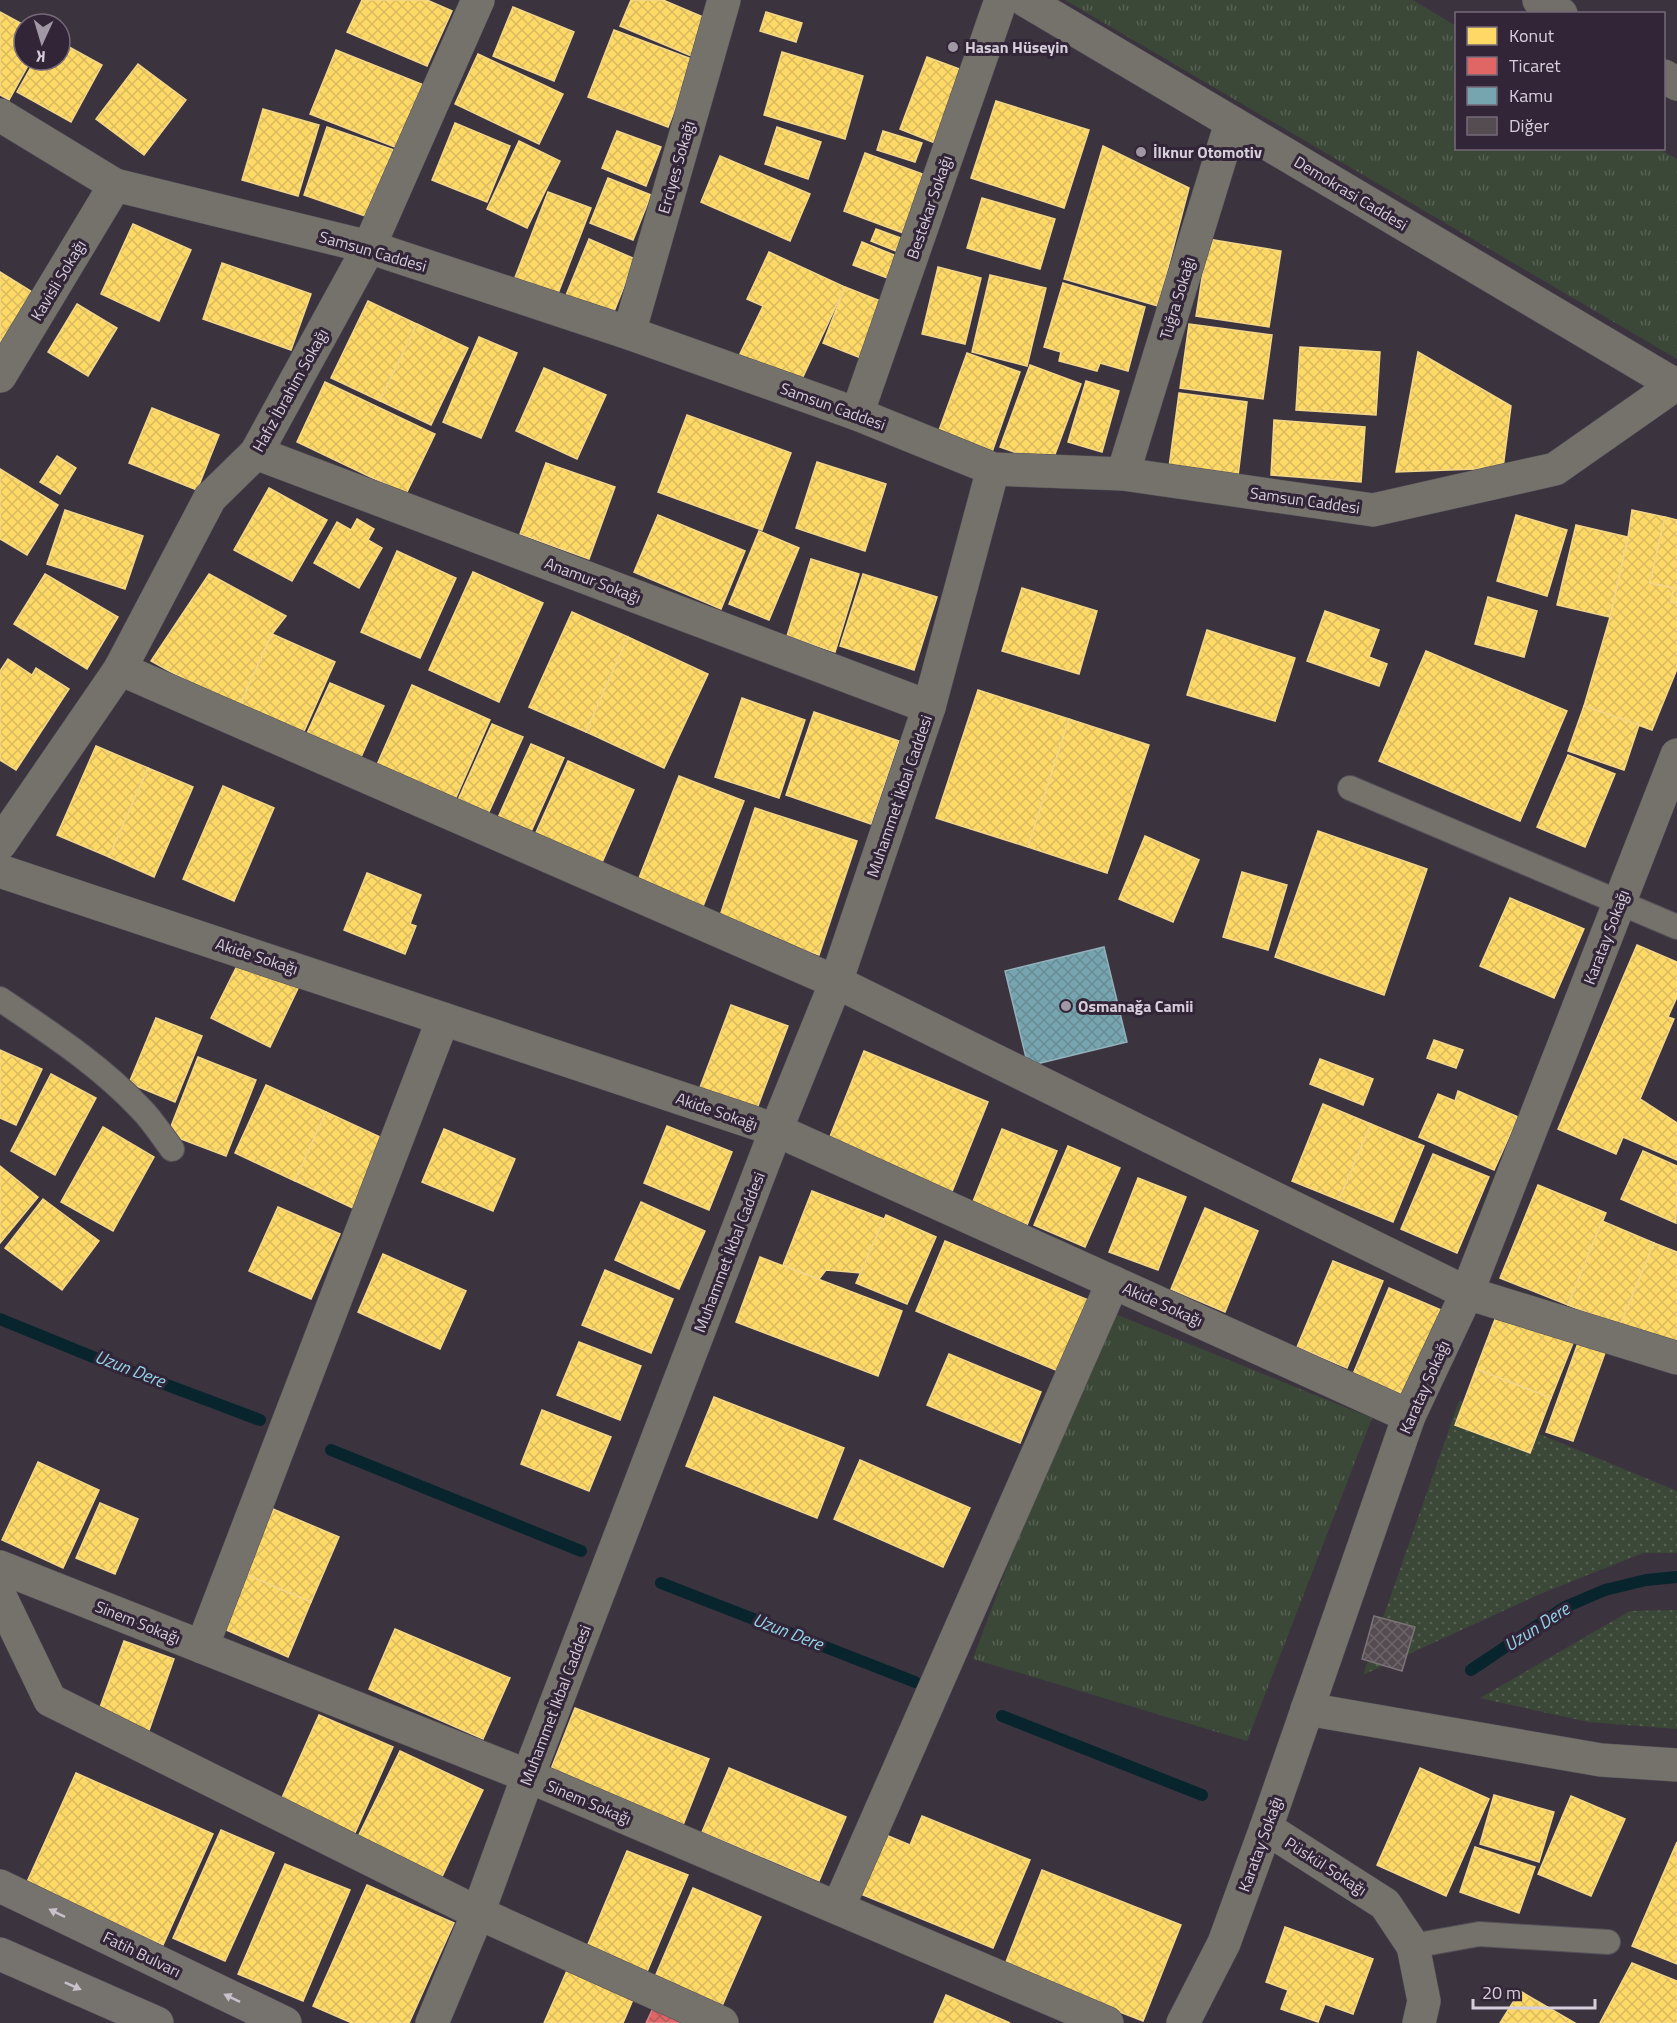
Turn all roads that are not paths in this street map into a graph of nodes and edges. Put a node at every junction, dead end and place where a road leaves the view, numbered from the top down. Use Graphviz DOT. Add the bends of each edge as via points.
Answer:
graph roads {
  1 [pos="478,0"];
  2 [pos="724,0"];
  3 [pos="1002,0"];
  4 [pos="1025,0"];
  5 [pos="1539,0"];
  6 [pos="1558,12"];
  7 [pos="0,115"];
  8 [pos="1232,123"];
  9 [pos="115,184"];
  10 [pos="369,247"];
  11 [pos="629,333"];
  12 [pos="0,376"];
  13 [pos="1676,386"];
  14 [pos="857,414"];
  15 [pos="256,453"];
  16 [pos="993,469"];
  17 [pos="1124,474"];
  18 [pos="120,669"];
  19 [pos="929,708"];
  20 [pos="1677,755"];
  21 [pos="1350,788"];
  22 [pos="0,844"];
  23 [pos="0,871"];
  24 [pos="1619,902"];
  25 [pos="1677,927"];
  26 [pos="836,982"];
  27 [pos="0,999"];
  28 [pos="443,1018"];
  29 [pos="776,1130"];
  30 [pos="172,1149"];
  31 [pos="1113,1282"];
  32 [pos="1467,1293"];
  33 [pos="1677,1358"];
  34 [pos="1409,1416"];
  35 [pos="0,1567"];
  36 [pos="0,1596"];
  37 [pos="202,1647"];
  38 [pos="1307,1709"];
  39 [pos="1677,1766"];
  40 [pos="528,1776"];
  41 [pos="1266,1828"];
  42 [pos="0,1886"];
  43 [pos="838,1908"];
  44 [pos="478,1913"];
  45 [pos="1608,1942"];
  46 [pos="1413,1947"];
  47 [pos="0,1954"];
  48 [pos="157,2023"];
  49 [pos="285,2023"];
  50 [pos="432,2023"];
  51 [pos="722,2023"];
  52 [pos="1107,2023"];
  53 [pos="1183,2023"];
  54 [pos="1419,2023"];
  1 -- 10 [label="street, Hafız İbrahim Sokağı"];
  2 -- 11 [label="street, Erciyes Sokağı"];
  3 -- 14 [label="street, Bestekar Sokağı"];
  4 -- 8 [label="street, Demokrasi Caddesi"];
  5 -- 6 [label="highway"];
  7 -- 9 [label="street, Samsun Caddesi"];
  8 -- 13 [label="street, Demokrasi Caddesi"];
  8 -- 17 [label="street, Tuğra Sokağı"];
  9 -- 10 [label="street, Samsun Caddesi"];
  9 -- 12 [label="street, Kavisli Sokağı"];
  10 -- 11 [label="street, Samsun Caddesi"];
  10 -- 15 [label="street, Hafız İbrahim Sokağı"];
  11 -- 14 [label="street, Samsun Caddesi"];
  13 -- 17 [label="street, Samsun Caddesi" via="1555,469 1373,510"];
  14 -- 16 [label="street, Samsun Caddesi"];
  15 -- 18 [label="street, Hafız İbrahim Sokağı" via="210,498"];
  15 -- 19 [label="street, Anamur Sokağı"];
  16 -- 17 [label="street, Samsun Caddesi"];
  16 -- 19 [label="street, Muhammet İkbal Caddesi"];
  18 -- 22 [label="street, Hafız İbrahim Sokağı"];
  18 -- 26 [label="street"];
  19 -- 26 [label="street, Muhammet İkbal Caddesi"];
  20 -- 24 [label="street, Karatay Sokağı"];
  21 -- 24 [label="lane"];
  23 -- 28 [label="street, Akide Sokağı"];
  24 -- 25 [label="lane"];
  24 -- 32 [label="street, Karatay Sokağı"];
  26 -- 29 [label="street, Muhammet İkbal Caddesi"];
  26 -- 32 [label="street"];
  27 -- 30 [label="lane" via="99,1070 142,1110"];
  28 -- 29 [label="street, Akide Sokağı"];
  28 -- 37 [label="street"];
  29 -- 31 [label="street, Akide Sokağı"];
  29 -- 40 [label="street, Muhammet İkbal Caddesi"];
  31 -- 34 [label="street, Akide Sokağı"];
  31 -- 43 [label="street"];
  32 -- 33 [label="street"];
  32 -- 34 [label="street, Karatay Sokağı"];
  34 -- 38 [label="street, Karatay Sokağı"];
  35 -- 37 [label="street, Sinem Sokağı"];
  36 -- 44 [label="street" via="50,1700"];
  37 -- 40 [label="street, Sinem Sokağı"];
  38 -- 39 [label="street" via="1600,1760"];
  38 -- 41 [label="street, Karatay Sokağı"];
  40 -- 43 [label="street, Sinem Sokağı"];
  40 -- 44 [label="street, Muhammet İkbal Caddesi"];
  41 -- 46 [label="street, Püskül Sokağı" via="1385,1904"];
  41 -- 53 [label="street, Karatay Sokağı" via="1224,1943"];
  49 -- 42 [label="main road, Fatih Bulvarı, one-way"];
  43 -- 52 [label="street, Sinem Sokağı"];
  44 -- 50 [label="street, Muhammet İkbal Caddesi"];
  44 -- 51 [label="street"];
  45 -- 46 [label="lane" via="1479,1934"];
  46 -- 54 [label="street" via="1424,2001"];
  47 -- 48 [label="main road, one-way"];
}
